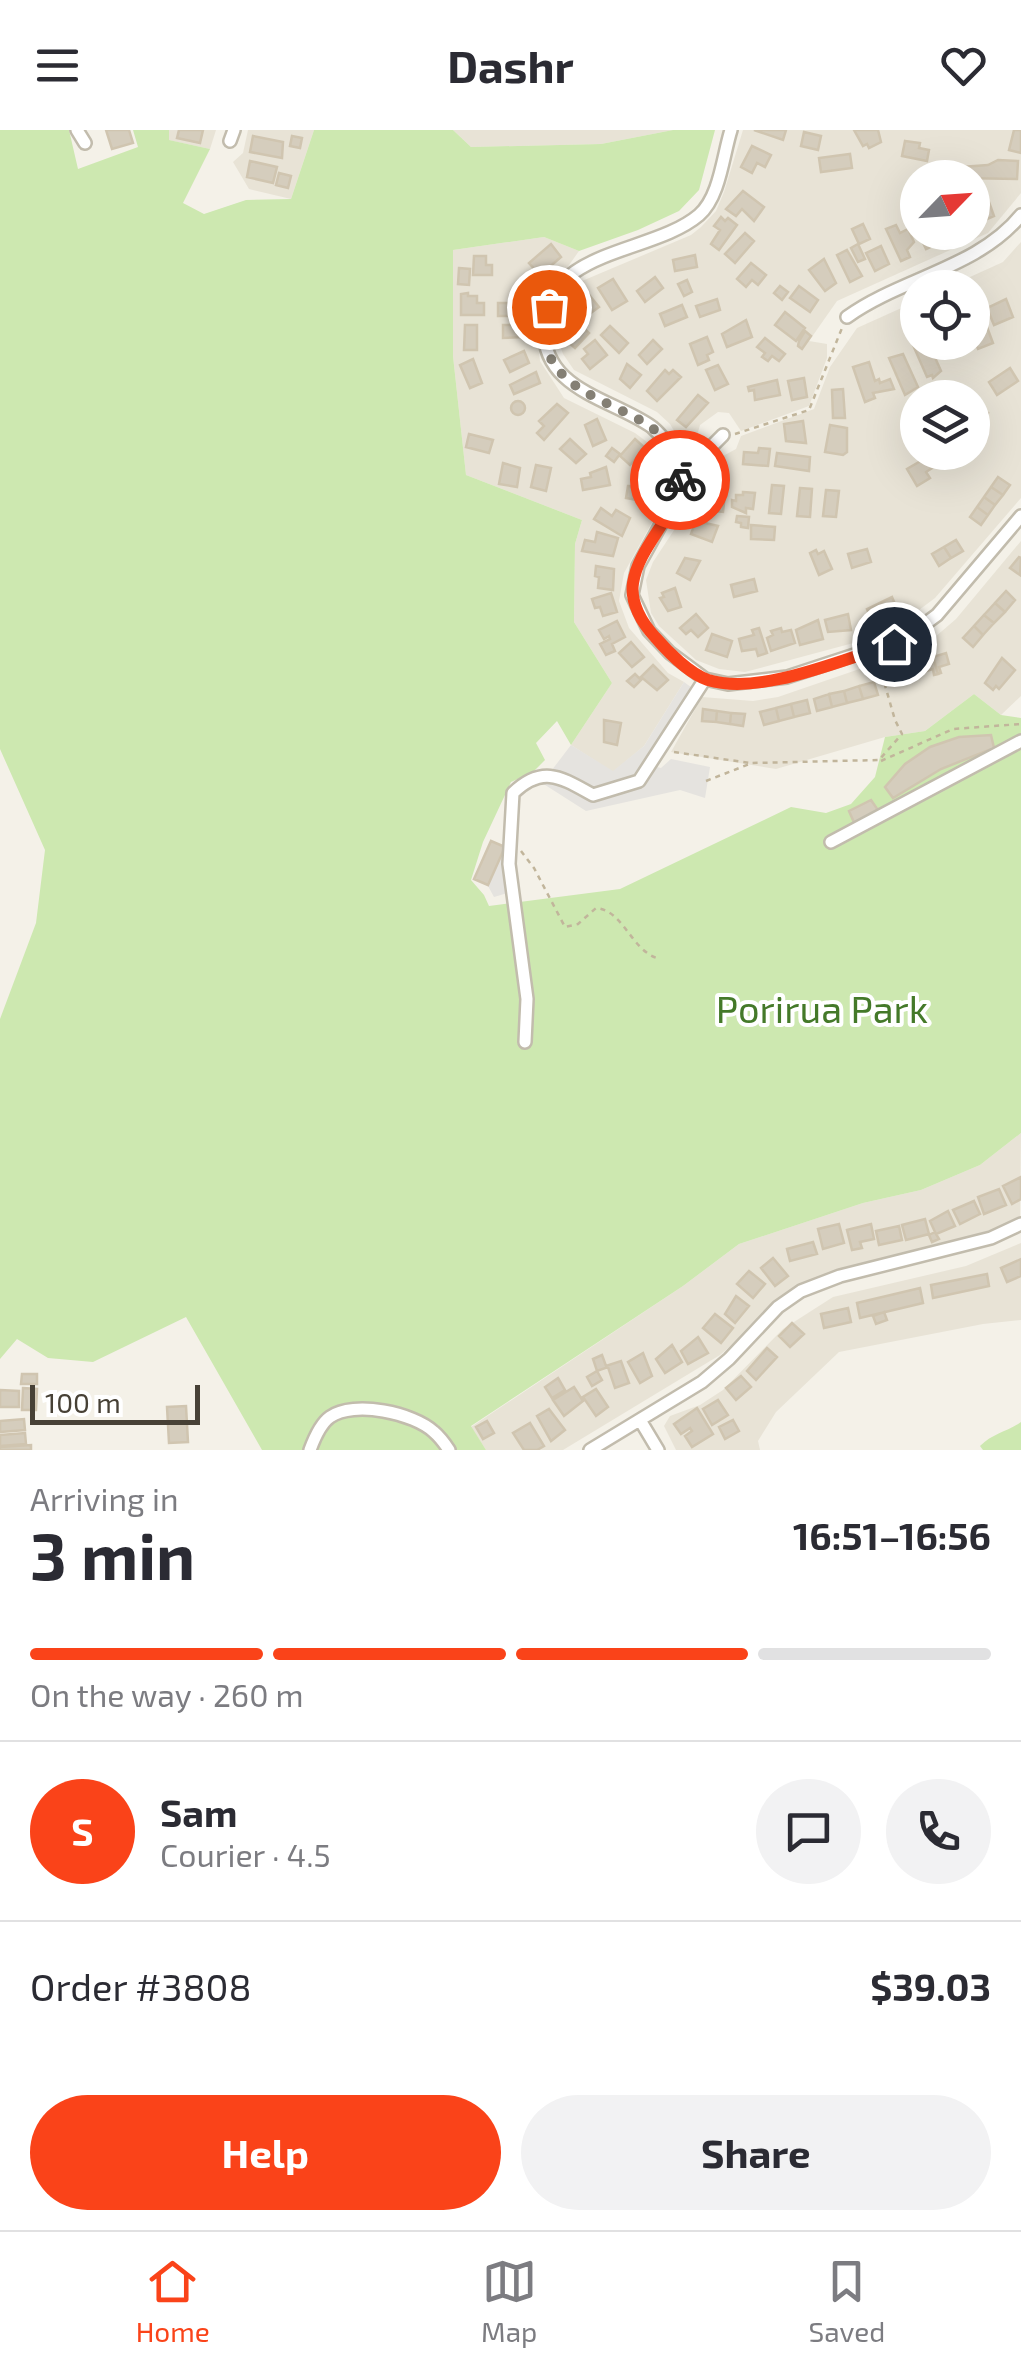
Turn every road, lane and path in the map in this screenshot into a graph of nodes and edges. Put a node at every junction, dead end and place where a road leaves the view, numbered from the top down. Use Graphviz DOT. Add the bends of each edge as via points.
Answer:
graph roads {
  1 [pos="76,130"];
  2 [pos="730,130"];
  3 [pos="85,142"];
  4 [pos="1021,215"];
  5 [pos="847,317"];
  6 [pos="723,435"];
  7 [pos="680,463"];
  8 [pos="1021,516"];
  9 [pos="875,650"];
  10 [pos="704,679"];
  11 [pos="1021,724"];
  12 [pos="1021,741"];
  13 [pos="659,750"];
  14 [pos="880,760"];
  15 [pos="752,763"];
  16 [pos="706,781"];
  17 [pos="510,838"];
  18 [pos="830,842"];
  19 [pos="660,959"];
  20 [pos="525,1042"];
  21 [pos="1021,1224"];
  22 [pos="640,1420"];
  23 [pos="310,1450"];
  24 [pos="449,1450"];
  25 [pos="590,1450"];
  26 [pos="658,1450"];
  1 -- 3 [label="street"];
  2 -- 7 [label="street" via="702,213 574,272 555,292 544,323 558,372 657,431"];
  4 -- 5 [label="street" via="984,248"];
  5 -- 6 [label="path" via="809,410"];
  6 -- 7 [label="street" via="702,456"];
  7 -- 10 [label="street" via="676,497 638,566 632,596 649,631"];
  8 -- 9 [label="street" via="937,615"];
  9 -- 10 [label="street" via="786,677 728,684"];
  9 -- 14 [label="path" via="902,734"];
  10 -- 13 [label="street"];
  11 -- 14 [label="path" via="953,728"];
  12 -- 18 [label="street"];
  13 -- 15 [label="path"];
  13 -- 17 [label="street" via="639,781 593,795 554,774 522,784 513,793"];
  14 -- 15 [label="path"];
  15 -- 16 [label="path"];
  17 -- 19 [label="path" via="565,927 604,908 641,950"];
  17 -- 20 [label="street" via="510,892 527,998"];
  21 -- 22 [label="street" via="801,1291 716,1371"];
  22 -- 25 [label="street"];
  22 -- 26 [label="street"];
  23 -- 24 [label="street" via="331,1416 366,1409 410,1417"];
}
